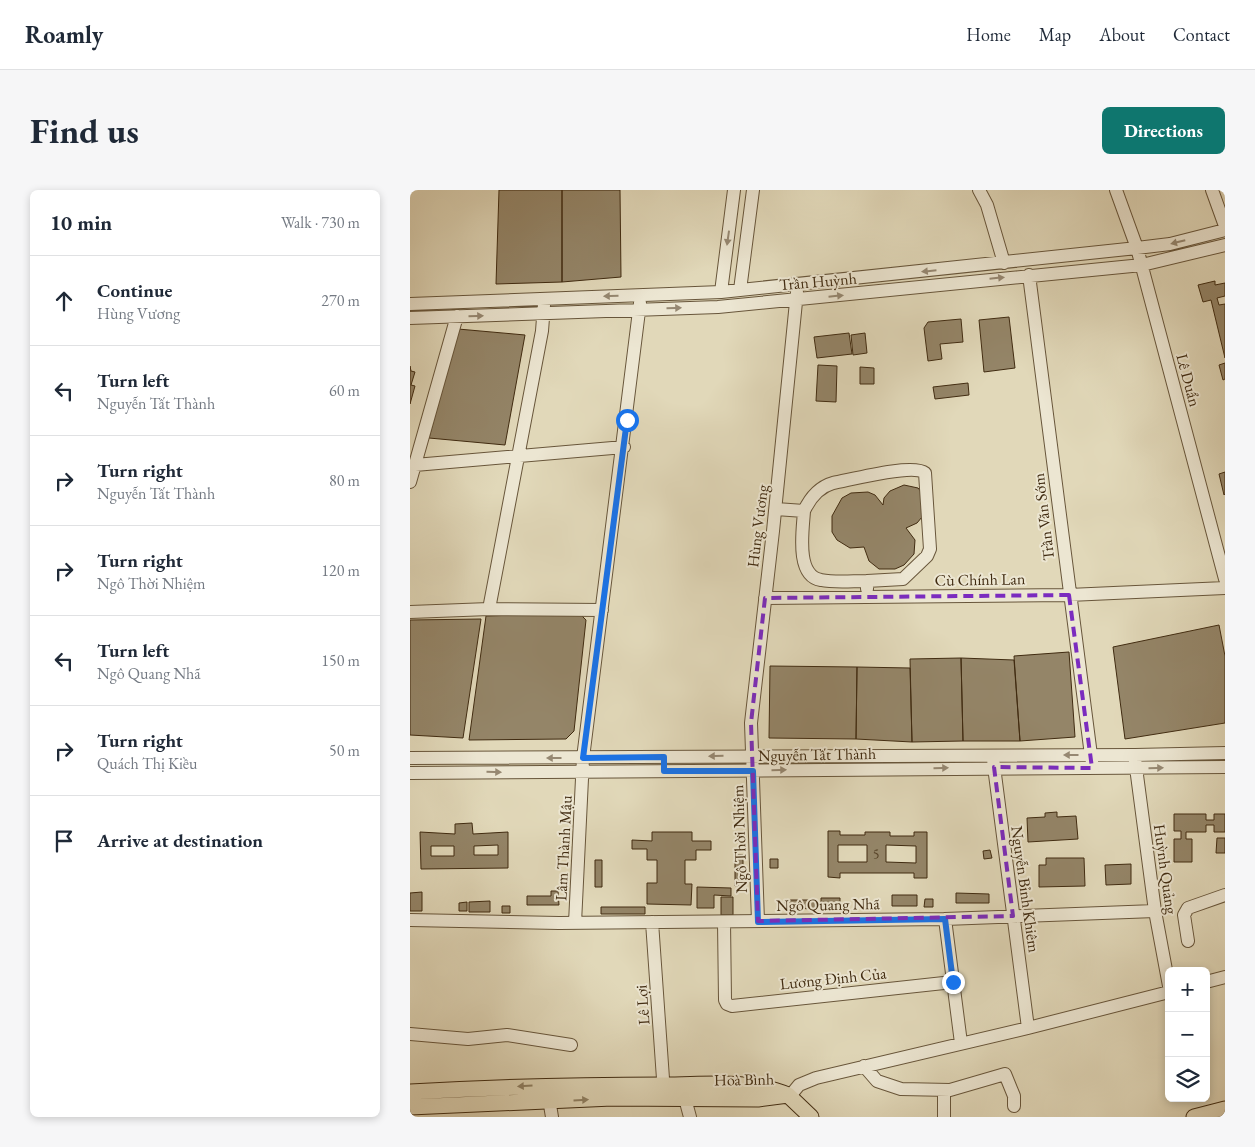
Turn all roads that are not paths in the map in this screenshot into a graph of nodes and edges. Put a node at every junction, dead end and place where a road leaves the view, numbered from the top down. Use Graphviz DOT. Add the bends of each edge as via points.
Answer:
graph roads {
  1 [pos="734,190"];
  2 [pos="753,190"];
  3 [pos="979,190"];
  4 [pos="1116,190"];
  5 [pos="1212,190"];
  6 [pos="1225,226"];
  7 [pos="1225,230"];
  8 [pos="1225,245"];
  9 [pos="1138,248"];
  10 [pos="1004,263"];
  11 [pos="1142,265"];
  12 [pos="1029,275"];
  13 [pos="796,284"];
  14 [pos="740,290"];
  15 [pos="721,292"];
  16 [pos="640,296"];
  17 [pos="544,298"];
  18 [pos="798,299"];
  19 [pos="410,304"];
  20 [pos="639,310"];
  21 [pos="544,314"];
  22 [pos="457,316"];
  23 [pos="410,318"];
  24 [pos="624,447"];
  25 [pos="519,455"];
  26 [pos="415,464"];
  27 [pos="410,482"];
  28 [pos="776,509"];
  29 [pos="804,511"];
  30 [pos="1225,579"];
  31 [pos="867,581"];
  32 [pos="1225,588"];
  33 [pos="1069,595"];
  34 [pos="868,597"];
  35 [pos="765,598"];
  36 [pos="489,609"];
  37 [pos="602,610"];
  38 [pos="410,612"];
  39 [pos="1225,753"];
  40 [pos="868,755"];
  41 [pos="1135,755"];
  42 [pos="753,756"];
  43 [pos="664,757"];
  44 [pos="410,758"];
  45 [pos="460,758"];
  46 [pos="583,758"];
  47 [pos="993,761"];
  48 [pos="1092,762"];
  49 [pos="1225,767"];
  50 [pos="1136,768"];
  51 [pos="868,769"];
  52 [pos="664,771"];
  53 [pos="753,771"];
  54 [pos="460,772"];
  55 [pos="410,773"];
  56 [pos="583,773"];
  57 [pos="1225,896"];
  58 [pos="1155,911"];
  59 [pos="1013,916"];
  60 [pos="945,919"];
  61 [pos="410,920"];
  62 [pos="652,922"];
  63 [pos="724,922"];
  64 [pos="758,922"];
  65 [pos="576,923"];
  66 [pos="1188,941"];
  67 [pos="1165,967"];
  68 [pos="1225,977"];
  69 [pos="1210,981"];
  70 [pos="953,982"];
  71 [pos="1165,993"];
  72 [pos="1028,1028"];
  73 [pos="410,1034"];
  74 [pos="961,1043"];
  75 [pos="571,1045"];
  76 [pos="864,1066"];
  77 [pos="548,1085"];
  78 [pos="944,1090"];
  79 [pos="664,1091"];
  80 [pos="683,1091"];
  81 [pos="410,1092"];
  82 [pos="789,1096"];
  83 [pos="548,1101"];
  84 [pos="1014,1106"];
  85 [pos="410,1107"];
  86 [pos="1225,1109"];
  87 [pos="552,1117"];
  88 [pos="690,1117"];
  89 [pos="812,1117"];
  90 [pos="944,1117"];
  91 [pos="1194,1117"];
  1 -- 15 [label="street, one-way"];
  2 -- 14 [label="street"];
  3 -- 10 [label="street" via="988,205"];
  4 -- 9 [label="street, Lê Duẩn"];
  5 -- 6 [label="street"];
  7 -- 9 [label="street, Trần Huỳnh, one-way" via="1170,244"];
  8 -- 11 [label="street, Trần Huỳnh"];
  9 -- 10 [label="street, Trần Huỳnh"];
  9 -- 11 [label="street, Lê Duẩn"];
  10 -- 13 [label="street, Trần Huỳnh, one-way"];
  11 -- 12 [label="street, Trần Huỳnh"];
  11 -- 30 [label="street, Lê Duẩn"];
  18 -- 12 [label="street, Trần Huỳnh, one-way"];
  12 -- 33 [label="street, Trần Văn Sớm"];
  13 -- 14 [label="street, Trần Huỳnh"];
  13 -- 18 [label="street, Hùng Vương"];
  14 -- 15 [label="street, Trần Huỳnh"];
  15 -- 16 [label="street, Trần Huỳnh"];
  16 -- 17 [label="street, Trần Huỳnh, one-way"];
  16 -- 20 [label="street"];
  17 -- 19 [label="street, Trần Huỳnh"];
  17 -- 21 [label="street"];
  20 -- 18 [label="street, Trần Huỳnh, one-way"];
  18 -- 28 [label="street, Hùng Vương"];
  20 -- 21 [label="street, Trần Huỳnh"];
  20 -- 24 [label="street"];
  22 -- 21 [label="street, Trần Huỳnh, one-way"];
  21 -- 25 [label="street"];
  22 -- 23 [label="street, Trần Huỳnh"];
  22 -- 26 [label="street"];
  24 -- 25 [label="street"];
  24 -- 37 [label="street"];
  25 -- 26 [label="street"];
  25 -- 36 [label="street"];
  26 -- 27 [label="street"];
  28 -- 29 [label="street"];
  28 -- 35 [label="street, Hùng Vương"];
  29 -- 31 [label="street" via="803,559 810,574 820,580"];
  29 -- 31 [label="street" via="812,496 825,485 904,471 925,473 930,542 927,556 906,578"];
  31 -- 34 [label="street"];
  32 -- 33 [label="street, Cù Chính Lan"];
  33 -- 34 [label="street, Cù Chính Lan"];
  33 -- 48 [label="street, Trần Văn Sớm"];
  34 -- 35 [label="street, Cù Chính Lan"];
  35 -- 42 [label="street, Hùng Vương" via="751,723"];
  36 -- 37 [label="street"];
  36 -- 38 [label="street"];
  37 -- 46 [label="street"];
  39 -- 41 [label="street, Nguyễn Tất Thành"];
  40 -- 42 [label="street, Nguyễn Tất Thành"];
  40 -- 47 [label="street, Nguyễn Tất Thành"];
  40 -- 51 [label="street"];
  41 -- 48 [label="street, Nguyễn Tất Thành"];
  41 -- 50 [label="street, Huỳnh Quảng"];
  42 -- 43 [label="street, Nguyễn Tất Thành, one-way"];
  42 -- 53 [label="street, Ngô Thời Nhiệm"];
  43 -- 46 [label="street, Nguyễn Tất Thành"];
  43 -- 52 [label="street"];
  44 -- 45 [label="street, Nguyễn Tất Thành"];
  46 -- 45 [label="street, Nguyễn Tất Thành, one-way"];
  45 -- 54 [label="street"];
  46 -- 56 [label="street, Lâm Thành Mậu"];
  47 -- 48 [label="street, Nguyễn Tất Thành"];
  51 -- 47 [label="street, Nguyễn Tất Thành, one-way"];
  47 -- 59 [label="street, Nguyễn Bỉnh Khiêm"];
  48 -- 50 [label="street, Nguyễn Tất Thành"];
  50 -- 49 [label="street, Nguyễn Tất Thành, one-way"];
  50 -- 58 [label="street, Huỳnh Quảng"];
  53 -- 51 [label="street, Nguyễn Tất Thành, one-way"];
  52 -- 53 [label="street, Nguyễn Tất Thành"];
  52 -- 56 [label="street, Nguyễn Tất Thành"];
  53 -- 64 [label="street, Ngô Thời Nhiệm"];
  54 -- 55 [label="street, Nguyễn Tất Thành"];
  54 -- 56 [label="street, Nguyễn Tất Thành, one-way"];
  56 -- 65 [label="street, Lâm Thành Mậu"];
  57 -- 66 [label="street" via="1188,908 1184,915"];
  58 -- 59 [label="street, Ngô Quang Nhã"];
  58 -- 67 [label="street, Huỳnh Quảng"];
  59 -- 60 [label="street, Ngô Quang Nhã"];
  59 -- 72 [label="street, Nguyễn Bỉnh Khiêm"];
  60 -- 64 [label="street, Ngô Quang Nhã"];
  60 -- 70 [label="street"];
  61 -- 65 [label="street, Ngô Quang Nhã"];
  62 -- 63 [label="street, Ngô Quang Nhã"];
  62 -- 65 [label="street, Ngô Quang Nhã"];
  62 -- 79 [label="street, Lê Lợi"];
  63 -- 64 [label="street, Ngô Quang Nhã"];
  63 -- 70 [label="street, Lương Định Của" via="724,994 727,1004 732,1006"];
  68 -- 69 [label="street"];
  70 -- 74 [label="street"];
  71 -- 72 [label="street, Hoà Bình"];
  72 -- 74 [label="street, Hoà Bình"];
  73 -- 75 [label="street" via="468,1039 507,1035"];
  74 -- 76 [label="street, Hoà Bình"];
  76 -- 78 [label="street" via="876,1081 901,1089"];
  76 -- 82 [label="street, Hoà Bình" via="799,1084"];
  77 -- 79 [label="main road, Hoà Bình"];
  77 -- 81 [label="main road, Hoà Bình, one-way"];
  77 -- 83 [label="street"];
  78 -- 84 [label="street" via="1005,1074 1014,1096"];
  78 -- 90 [label="street"];
  79 -- 80 [label="main road, Hoà Bình"];
  83 -- 79 [label="main road, Hoà Bình, one-way"];
  80 -- 82 [label="main road, Hoà Bình" via="730,1091 758,1099"];
  80 -- 88 [label="street"];
  82 -- 89 [label="main road"];
  83 -- 85 [label="main road, Hoà Bình"];
  83 -- 87 [label="street"];
  86 -- 91 [label="main road"];
}
